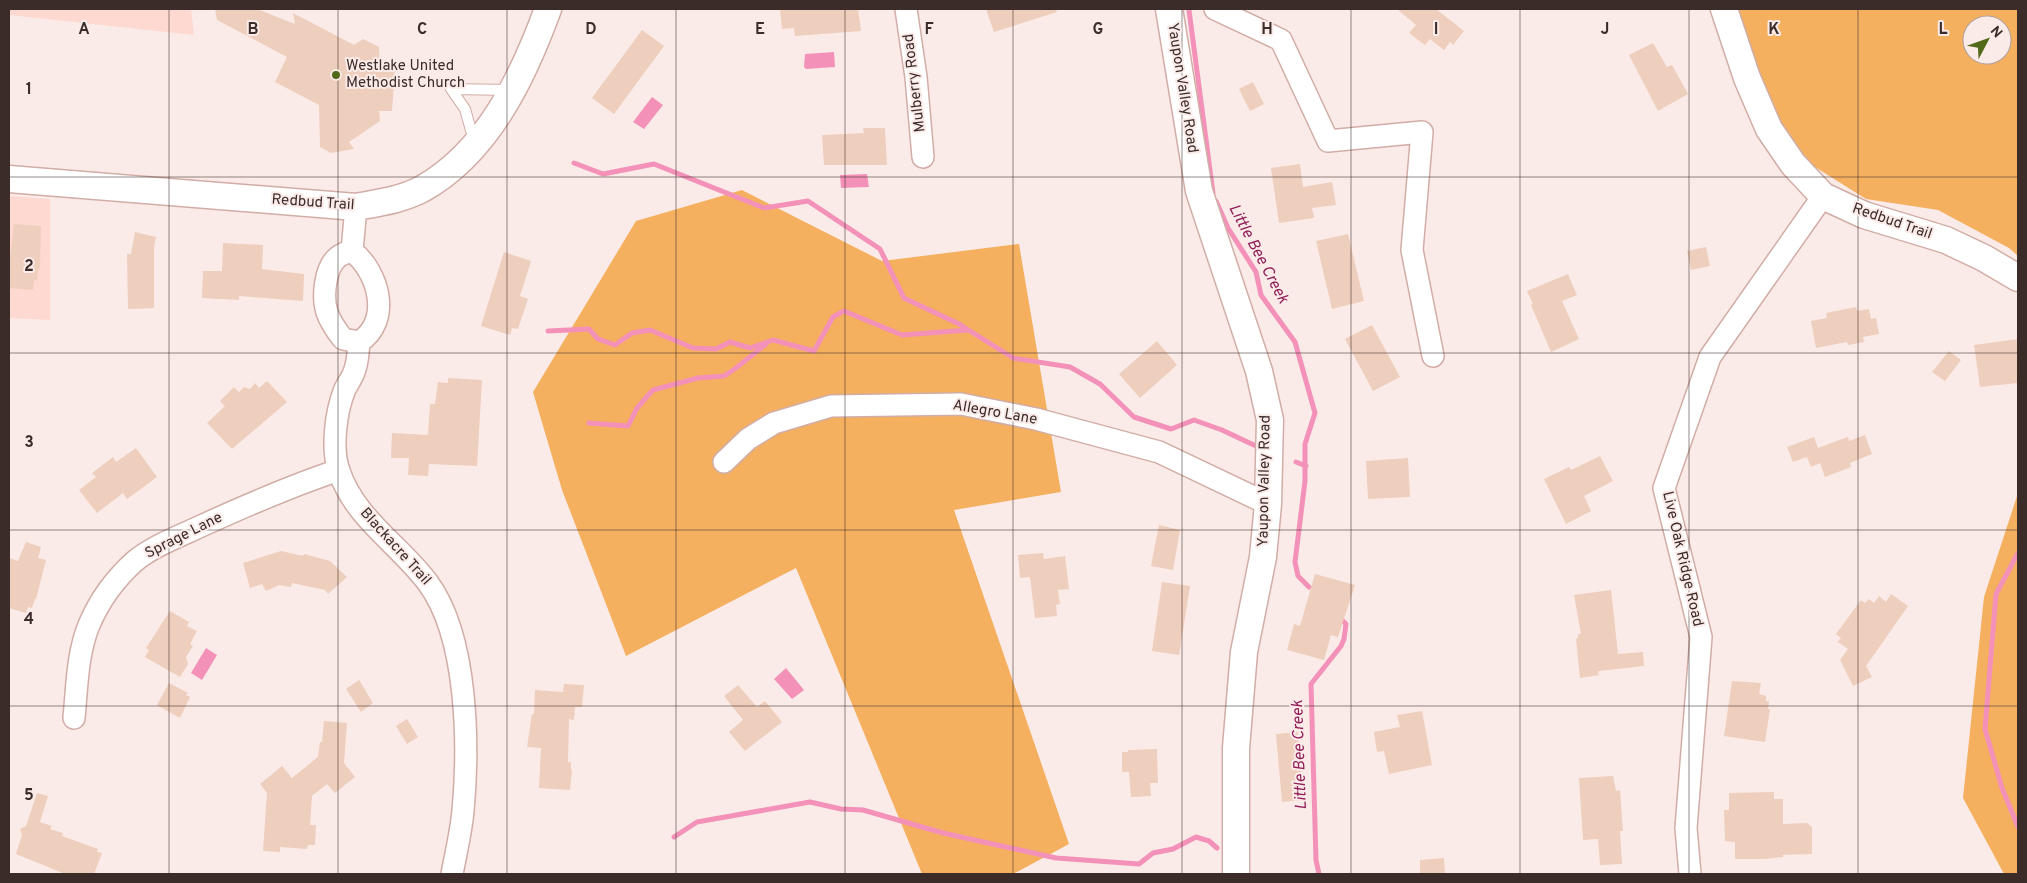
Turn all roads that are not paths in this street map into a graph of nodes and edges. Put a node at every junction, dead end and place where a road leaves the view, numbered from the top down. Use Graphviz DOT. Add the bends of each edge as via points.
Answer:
graph roads {
  1 [pos="548,9"];
  2 [pos="906,9"];
  3 [pos="1169,9"];
  4 [pos="1215,9"];
  5 [pos="1724,9"];
  6 [pos="512,90"];
  7 [pos="475,145"];
  8 [pos="923,157"];
  9 [pos="9,179"];
  10 [pos="1823,196"];
  11 [pos="356,207"];
  12 [pos="352,251"];
  13 [pos="2018,278"];
  14 [pos="359,342"];
  15 [pos="1433,356"];
  16 [pos="724,462"];
  17 [pos="339,470"];
  18 [pos="1268,504"];
  19 [pos="74,718"];
  20 [pos="452,874"];
  21 [pos="1236,874"];
  22 [pos="1690,874"];
  1 -- 6 [label="street, Redbud Trail" via="533,50"];
  2 -- 8 [label="street, Mulberry Road"];
  3 -- 18 [label="street, Yaupon Valley Road" via="1199,190 1259,371 1270,420"];
  4 -- 15 [label="street" via="1282,40 1328,141 1422,132 1412,250"];
  5 -- 10 [label="street, Redbud Trail" via="1747,78 1769,129 1793,164"];
  6 -- 7 [label="street, Redbud Trail"];
  6 -- 7 [label="lane" via="451,89 465,110"];
  7 -- 11 [label="street, Redbud Trail" via="451,168 421,189 393,200"];
  9 -- 11 [label="street, Redbud Trail"];
  10 -- 13 [label="street, Redbud Trail" via="1864,215 1946,240"];
  10 -- 22 [label="street, Live Oak Ridge Road" via="1710,357 1664,488 1700,636 1686,828"];
  11 -- 12 [label="street"];
  12 -- 14 [label="street" via="369,270 379,303 377,321 367,337"];
  12 -- 14 [label="street" via="338,256 330,267 325,290 326,310 342,339"];
  14 -- 17 [label="street, Blackacre Trail" via="355,371 345,390 336,430"];
  16 -- 18 [label="street, Allegro Lane" via="748,439 774,423 831,406 961,404 1036,419 1159,452"];
  17 -- 19 [label="street, Sprage Lane" via="251,503 166,543 136,561 108,591 88,627 79,669"];
  17 -- 20 [label="street, Blackacre Trail" via="367,520 428,583 444,610 458,660 465,727 462,812"];
  18 -- 21 [label="street, Yaupon Valley Road" via="1263,558 1244,652 1236,748"];
}
